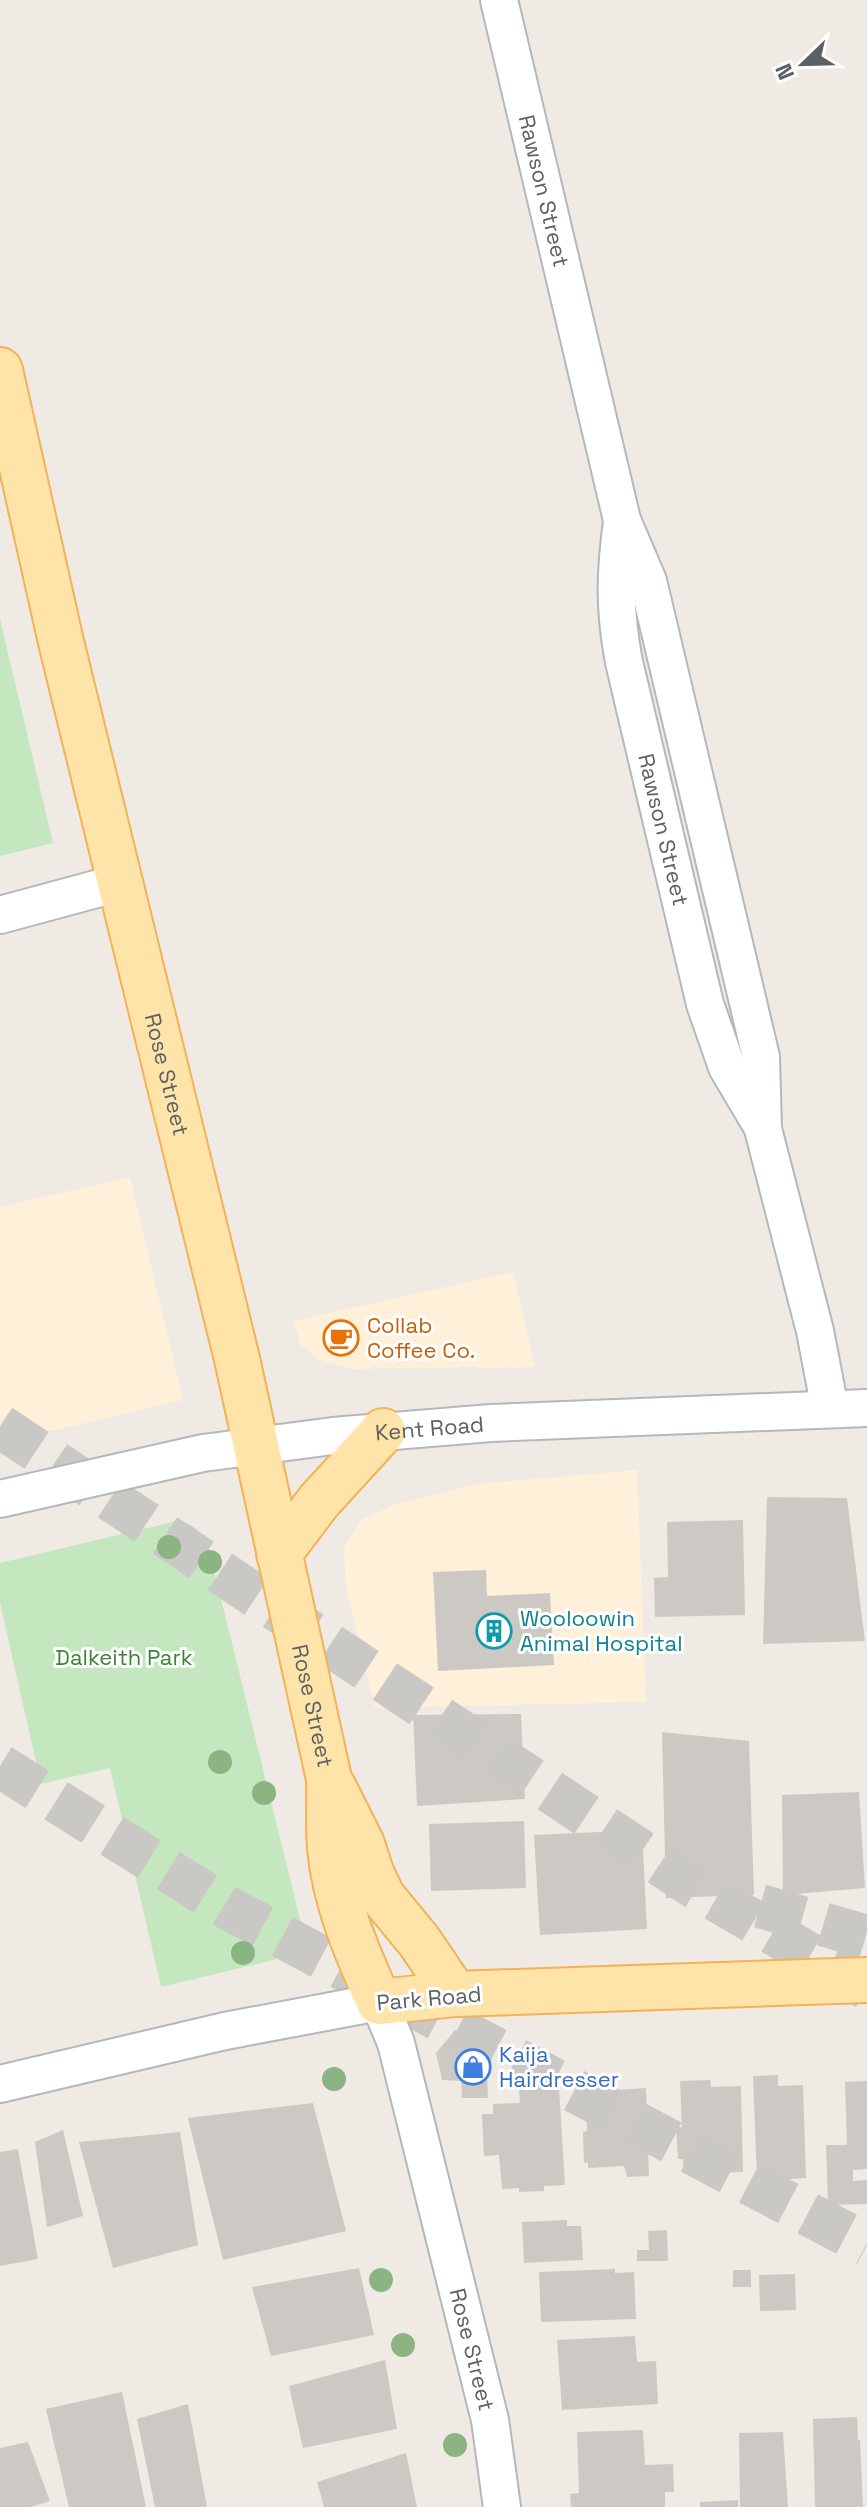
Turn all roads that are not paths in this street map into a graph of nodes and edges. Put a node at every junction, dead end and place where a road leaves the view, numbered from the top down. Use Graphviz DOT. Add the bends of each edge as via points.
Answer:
graph roads {
  1 [pos="499,0"];
  2 [pos="0,370"];
  3 [pos="122,882"];
  4 [pos="0,915"];
  5 [pos="867,1408"];
  6 [pos="830,1409"];
  7 [pos="383,1431"];
  8 [pos="255,1446"];
  9 [pos="0,1499"];
  10 [pos="279,1554"];
  11 [pos="329,1779"];
  12 [pos="867,1980"];
  13 [pos="455,1994"];
  14 [pos="379,2002"];
  15 [pos="0,2084"];
  16 [pos="502,2507"];
  1 -- 6 [label="street, Rawson Street" via="622,520 648,581 761,1057 763,1129"];
  2 -- 3 [label="main road, Rose Street"];
  3 -- 4 [label="street"];
  3 -- 8 [label="main road, Rose Street"];
  5 -- 6 [label="street, Kent Road"];
  6 -- 7 [label="street, Kent Road"];
  7 -- 8 [label="street, Kent Road"];
  7 -- 10 [label="main road"];
  8 -- 9 [label="street, Kent Road"];
  8 -- 10 [label="main road, Rose Street"];
  10 -- 11 [label="main road, Rose Street"];
  11 -- 13 [label="main road, Rose Street" via="382,1896"];
  11 -- 14 [label="main road, Rose Street" via="330,1847 338,1897"];
  12 -- 13 [label="main road, Park Road"];
  13 -- 14 [label="main road, Park Road"];
  14 -- 15 [label="street, Park Road" via="225,2031"];
  14 -- 16 [label="street, Rose Street" via="396,2043 490,2420"];
}
